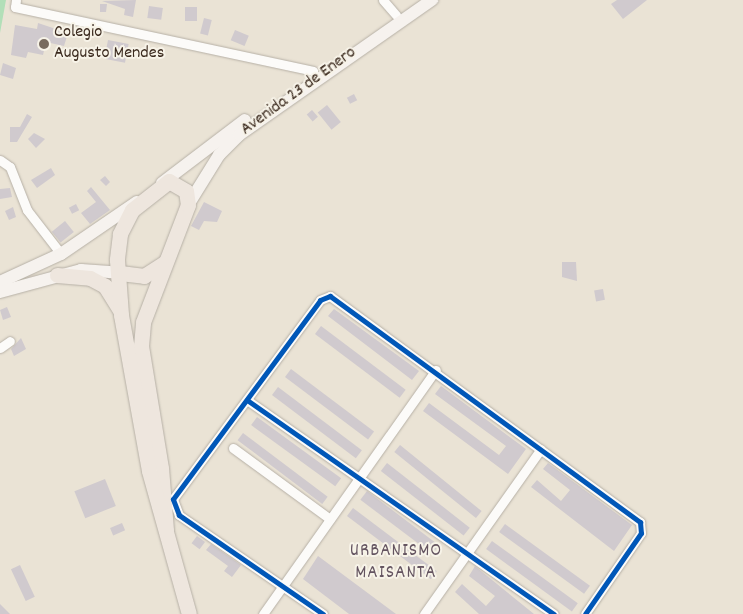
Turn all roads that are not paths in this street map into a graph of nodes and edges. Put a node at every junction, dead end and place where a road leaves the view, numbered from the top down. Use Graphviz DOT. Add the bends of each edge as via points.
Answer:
graph roads {
  1 [pos="16,0"];
  2 [pos="383,0"];
  3 [pos="418,0"];
  4 [pos="432,0"];
  5 [pos="396,15"];
  6 [pos="313,71"];
  7 [pos="0,160"];
  8 [pos="162,183"];
  9 [pos="141,200"];
  10 [pos="188,205"];
  11 [pos="60,254"];
  12 [pos="164,262"];
  13 [pos="120,273"];
  14 [pos="57,274"];
  15 [pos="0,282"];
  16 [pos="0,292"];
  17 [pos="122,315"];
  18 [pos="10,341"];
  19 [pos="0,348"];
  20 [pos="436,370"];
  21 [pos="247,400"];
  22 [pos="234,448"];
  23 [pos="542,449"];
  24 [pos="359,478"];
  25 [pos="330,519"];
  26 [pos="166,530"];
  27 [pos="467,553"];
  28 [pos="283,586"];
  29 [pos="190,614"];
  30 [pos="263,614"];
  31 [pos="323,614"];
  32 [pos="424,614"];
  33 [pos="554,614"];
  34 [pos="585,614"];
  1 -- 6 [label="street" via="15,7"];
  2 -- 5 [label="street"];
  3 -- 5 [label="main road, Avenida 23 de Enero"];
  4 -- 10 [label="main road, Avenida 23 de Enero" via="240,135 219,155"];
  5 -- 6 [label="main road, Avenida 23 de Enero"];
  6 -- 8 [label="main road, Avenida 23 de Enero"];
  7 -- 11 [label="street" via="10,167 26,210"];
  8 -- 9 [label="highway"];
  8 -- 10 [label="highway" via="182,186"];
  9 -- 11 [label="main road"];
  9 -- 13 [label="highway" via="120,234"];
  10 -- 12 [label="highway"];
  11 -- 15 [label="main road"];
  12 -- 13 [label="highway" via="144,276"];
  12 -- 26 [label="highway" via="143,322 140,346 161,468"];
  13 -- 14 [label="main road" via="94,269"];
  13 -- 17 [label="highway"];
  14 -- 16 [label="main road"];
  14 -- 17 [label="highway" via="74,274 97,282 115,299"];
  17 -- 26 [label="highway" via="149,471"];
  18 -- 19 [label="street"];
  20 -- 21 [label="street" via="337,298 327,297"];
  20 -- 23 [label="street"];
  20 -- 24 [label="street"];
  21 -- 24 [label="street"];
  21 -- 28 [label="street" via="173,504 179,515"];
  22 -- 25 [label="street"];
  23 -- 27 [label="street"];
  23 -- 34 [label="street" via="641,525 641,533"];
  24 -- 25 [label="street"];
  24 -- 27 [label="street"];
  25 -- 28 [label="street"];
  26 -- 29 [label="highway"];
  27 -- 32 [label="street"];
  27 -- 33 [label="street"];
  28 -- 30 [label="street"];
  28 -- 31 [label="street"];
}
